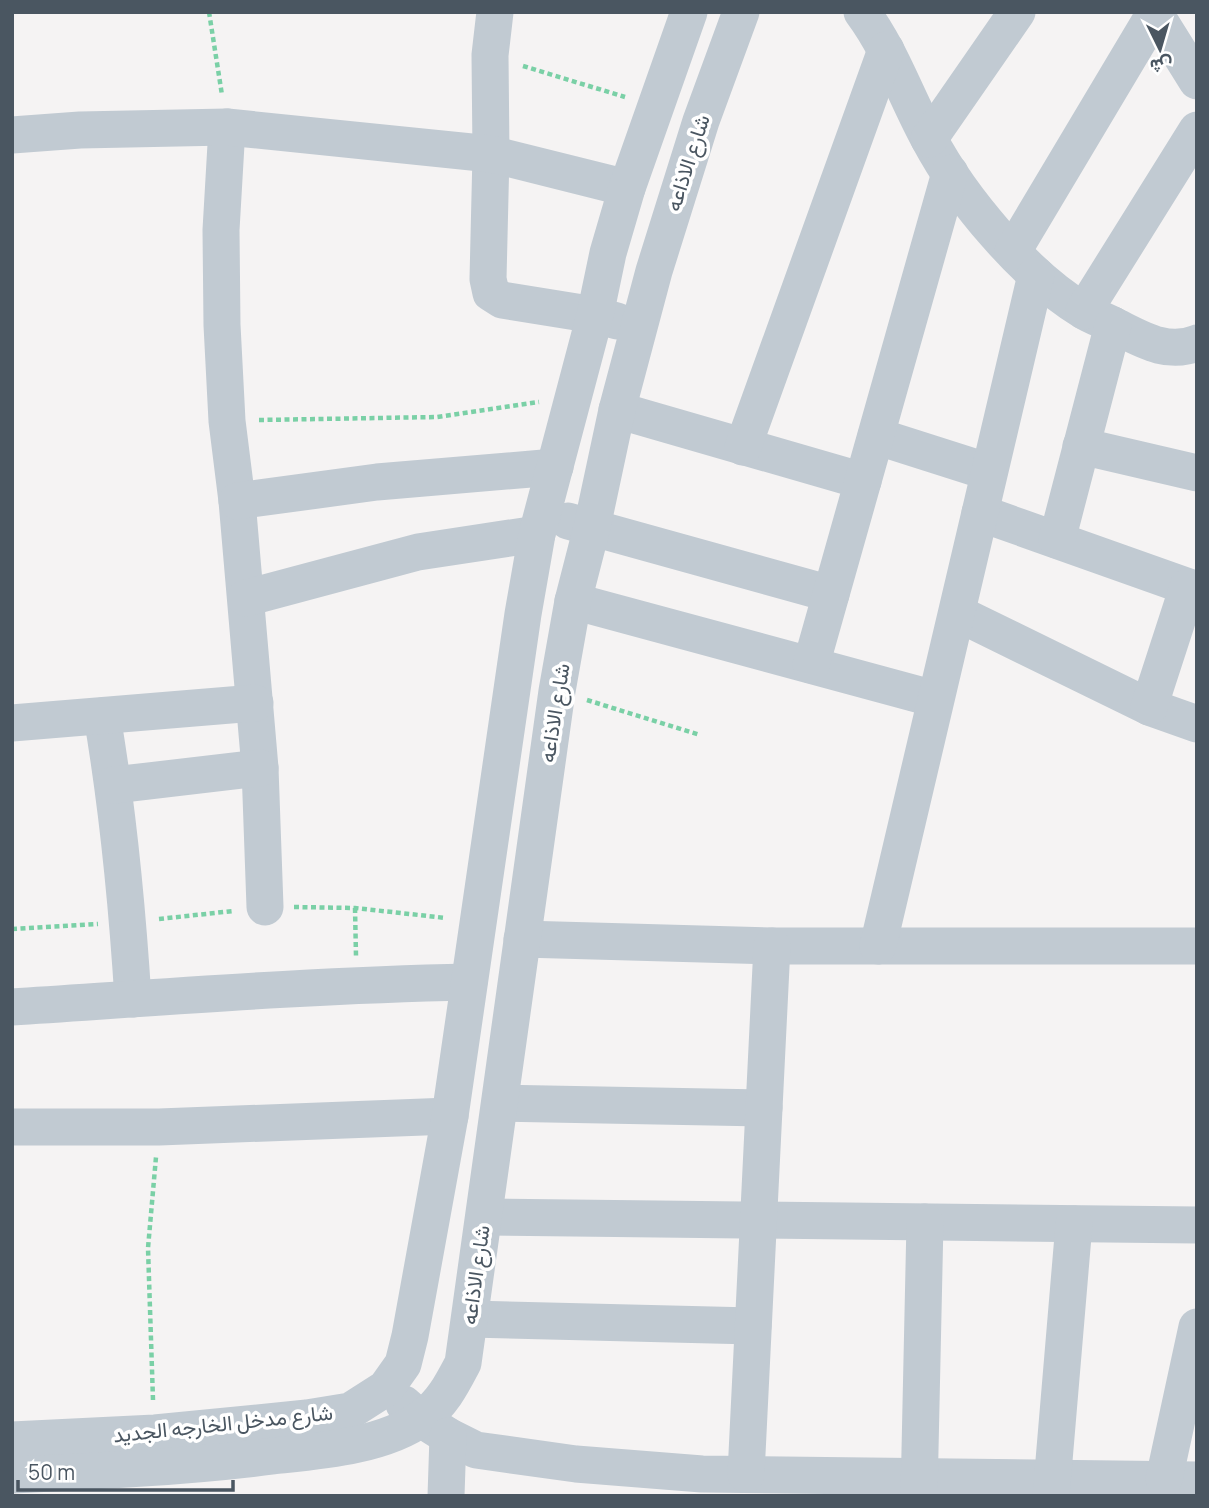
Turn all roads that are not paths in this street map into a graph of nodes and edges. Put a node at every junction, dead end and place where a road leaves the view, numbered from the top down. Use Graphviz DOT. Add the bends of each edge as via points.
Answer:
graph roads {
  1 [pos="495,12"];
  2 [pos="689,12"];
  3 [pos="741,12"];
  4 [pos="1017,12"];
  5 [pos="1155,13"];
  6 [pos="876,25"];
  7 [pos="1193,67"];
  8 [pos="227,127"];
  9 [pos="1197,130"];
  10 [pos="12,135"];
  11 [pos="929,139"];
  12 [pos="491,154"];
  13 [pos="950,173"];
  14 [pos="627,188"];
  15 [pos="1024,263"];
  16 [pos="595,315"];
  17 [pos="1098,318"];
  18 [pos="639,327"];
  19 [pos="1197,343"];
  20 [pos="617,410"];
  21 [pos="876,436"];
  22 [pos="1081,446"];
  23 [pos="743,447"];
  24 [pos="555,467"];
  25 [pos="989,472"];
  26 [pos="1197,473"];
  27 [pos="863,481"];
  28 [pos="237,501"];
  29 [pos="980,513"];
  30 [pos="540,524"];
  31 [pos="592,527"];
  32 [pos="1056,540"];
  33 [pos="1193,589"];
  34 [pos="831,594"];
  35 [pos="246,598"];
  36 [pos="573,601"];
  37 [pos="957,613"];
  38 [pos="811,666"];
  39 [pos="935,699"];
  40 [pos="255,703"];
  41 [pos="1149,708"];
  42 [pos="102,716"];
  43 [pos="12,723"];
  44 [pos="1197,724"];
  45 [pos="260,768"];
  46 [pos="114,785"];
  47 [pos="265,907"];
  48 [pos="522,939"];
  49 [pos="772,946"];
  50 [pos="878,946"];
  51 [pos="1197,946"];
  52 [pos="469,982"];
  53 [pos="133,999"];
  54 [pos="12,1007"];
  55 [pos="501,1103"];
  56 [pos="764,1108"];
  57 [pos="450,1116"];
  58 [pos="12,1128"];
  59 [pos="485,1217"];
  60 [pos="758,1220"];
  61 [pos="925,1222"];
  62 [pos="1074,1224"];
  63 [pos="1197,1225"];
  64 [pos="470,1319"];
  65 [pos="753,1326"];
  66 [pos="1197,1327"];
  67 [pos="386,1388"];
  68 [pos="434,1427"];
  69 [pos="12,1440"];
  70 [pos="12,1475"];
  71 [pos="746,1475"];
  72 [pos="1180,1479"];
  73 [pos="576,1480"];
  74 [pos="187,1481"];
  75 [pos="702,1485"];
  76 [pos="821,1486"];
  77 [pos="920,1486"];
  78 [pos="1052,1487"];
  79 [pos="446,1496"];
  1 -- 12 [label="street" via="490,55"];
  2 -- 14 [label="street"];
  3 -- 18 [label="street, شارع الاذاعه" via="677,197"];
  4 -- 11 [label="street"];
  5 -- 7 [label="street"];
  5 -- 15 [label="street"];
  6 -- 11 [label="street"];
  6 -- 23 [label="street"];
  8 -- 10 [label="street"];
  8 -- 12 [label="street"];
  8 -- 28 [label="street" via="222,326"];
  9 -- 17 [label="street"];
  11 -- 13 [label="street"];
  12 -- 14 [label="street"];
  12 -- 16 [label="street" via="491,293 502,300"];
  13 -- 15 [label="street"];
  13 -- 21 [label="street"];
  14 -- 16 [label="street"];
  15 -- 17 [label="street"];
  15 -- 25 [label="street"];
  16 -- 18 [label="street"];
  16 -- 24 [label="street"];
  17 -- 19 [label="street" via="1154,346 1185,348"];
  17 -- 22 [label="street"];
  18 -- 20 [label="street, شارع الاذاعه"];
  20 -- 23 [label="street"];
  20 -- 31 [label="street, شارع الاذاعه"];
  21 -- 25 [label="street"];
  21 -- 27 [label="street"];
  22 -- 26 [label="street"];
  22 -- 32 [label="street"];
  23 -- 27 [label="street"];
  24 -- 28 [label="street" via="377,482"];
  24 -- 30 [label="street"];
  25 -- 29 [label="street"];
  27 -- 34 [label="street"];
  28 -- 35 [label="street"];
  29 -- 32 [label="street"];
  29 -- 37 [label="street"];
  30 -- 31 [label="street"];
  30 -- 35 [label="street"];
  30 -- 52 [label="street"];
  31 -- 34 [label="street"];
  31 -- 36 [label="street, شارع الاذاعه"];
  32 -- 33 [label="street"];
  33 -- 41 [label="street"];
  34 -- 38 [label="street"];
  35 -- 40 [label="street"];
  36 -- 38 [label="street"];
  36 -- 48 [label="street, شارع الاذاعه"];
  37 -- 39 [label="street"];
  37 -- 41 [label="street"];
  38 -- 39 [label="street"];
  39 -- 50 [label="street"];
  40 -- 42 [label="street"];
  40 -- 45 [label="street"];
  41 -- 44 [label="street"];
  42 -- 43 [label="street"];
  42 -- 46 [label="street"];
  45 -- 46 [label="street"];
  45 -- 47 [label="street"];
  46 -- 53 [label="street"];
  48 -- 49 [label="street"];
  48 -- 55 [label="street, شارع الاذاعه"];
  49 -- 50 [label="street"];
  49 -- 56 [label="street"];
  50 -- 51 [label="street"];
  52 -- 53 [label="street" via="233,990"];
  52 -- 57 [label="street"];
  53 -- 54 [label="street"];
  55 -- 56 [label="street"];
  55 -- 59 [label="street, شارع الاذاعه"];
  56 -- 60 [label="street"];
  57 -- 58 [label="street"];
  57 -- 67 [label="street" via="411,1336 403,1364"];
  59 -- 60 [label="street"];
  59 -- 64 [label="street, شارع الاذاعه"];
  60 -- 61 [label="street"];
  60 -- 65 [label="street"];
  61 -- 62 [label="street"];
  61 -- 77 [label="street"];
  62 -- 63 [label="street"];
  62 -- 78 [label="street"];
  64 -- 65 [label="street"];
  64 -- 68 [label="street, شارع الاذاعه" via="463,1363"];
  65 -- 71 [label="street"];
  66 -- 72 [label="street"];
  67 -- 68 [label="street"];
  67 -- 69 [label="street, شارع مدخل الخارجه الجديد" via="350,1411 307,1418 155,1433"];
  68 -- 73 [label="street" via="476,1450"];
  68 -- 74 [label="street, شارع مدخل الخارجه الجديد"];
  68 -- 79 [label="street"];
  70 -- 74 [label="street, شارع مدخل الخارجه الجديد"];
  71 -- 75 [label="street"];
  71 -- 76 [label="street"];
  72 -- 78 [label="street"];
  73 -- 75 [label="street"];
  76 -- 77 [label="street"];
  77 -- 78 [label="street"];
}
